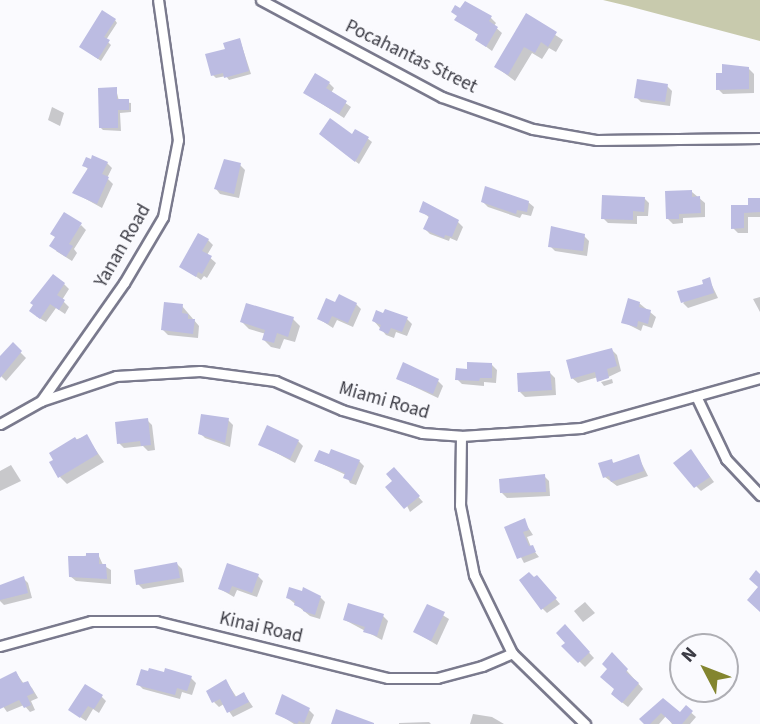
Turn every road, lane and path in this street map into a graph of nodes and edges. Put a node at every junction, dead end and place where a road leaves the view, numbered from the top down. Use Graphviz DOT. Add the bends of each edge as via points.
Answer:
graph roads {
  1 [pos="158,0"];
  2 [pos="261,0"];
  3 [pos="760,138"];
  4 [pos="760,378"];
  5 [pos="696,396"];
  6 [pos="41,401"];
  7 [pos="0,424"];
  8 [pos="461,436"];
  9 [pos="760,495"];
  10 [pos="0,646"];
  11 [pos="512,653"];
  12 [pos="585,724"];
  1 -- 6 [label="street, Yanan Road" via="178,140 163,217 124,283"];
  2 -- 3 [label="street, Pocahantas Street" via="442,97 533,129 597,140"];
  4 -- 5 [label="street, Miami Road"];
  5 -- 8 [label="street, Miami Road" via="582,428"];
  5 -- 9 [label="street" via="726,459"];
  6 -- 7 [label="street, Yanan Road"];
  6 -- 8 [label="street, Miami Road" via="116,376 200,371 275,381 342,410 422,433"];
  8 -- 11 [label="street" via="460,505 474,575"];
  10 -- 11 [label="street, Kinai Road" via="91,621 156,621 388,678 437,678"];
  11 -- 12 [label="street"];
}
